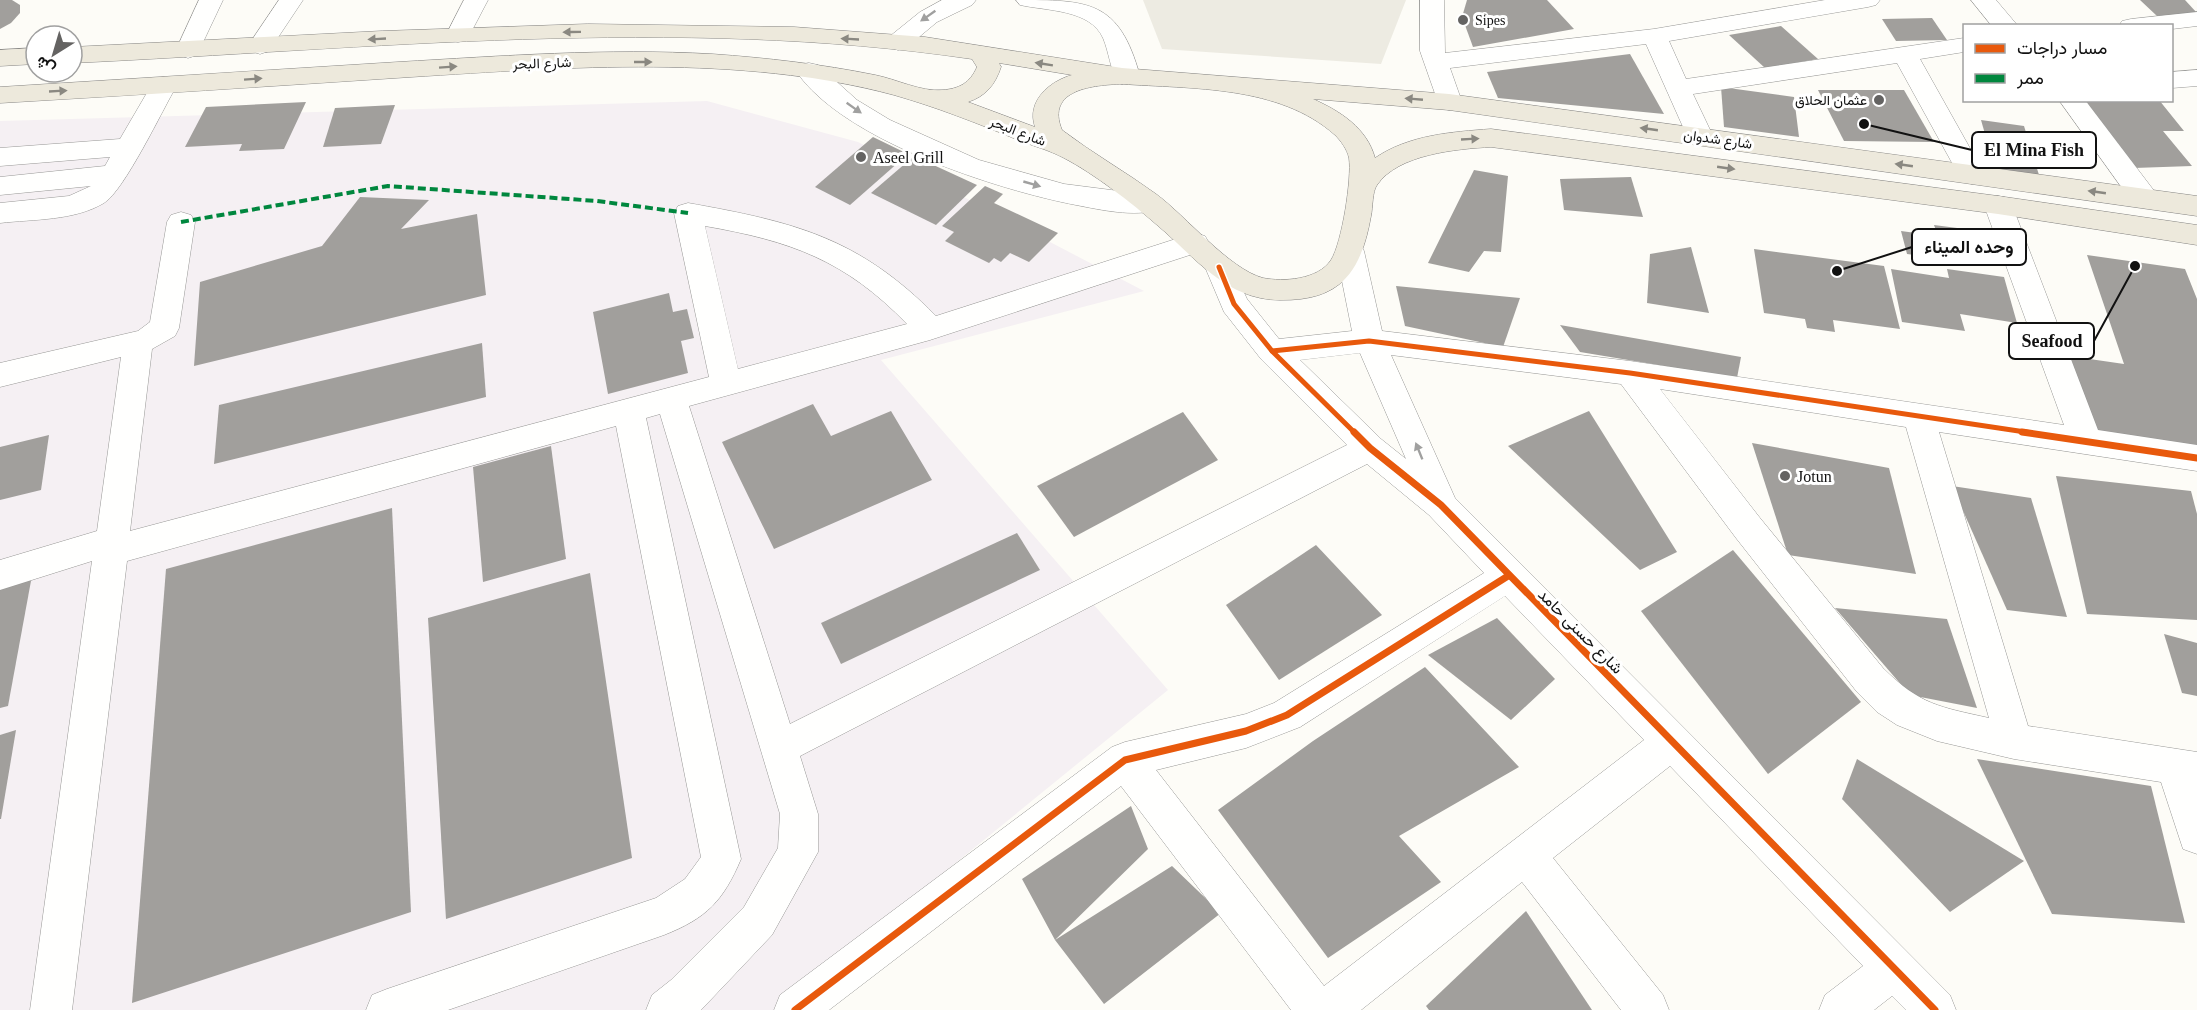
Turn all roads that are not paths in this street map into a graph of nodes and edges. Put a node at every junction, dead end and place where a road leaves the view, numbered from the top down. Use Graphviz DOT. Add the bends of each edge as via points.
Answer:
graph roads {
  1 [pos="211,0"];
  2 [pos="291,0"];
  3 [pos="476,0"];
  4 [pos="964,0"];
  5 [pos="1038,0"];
  6 [pos="1432,0"];
  7 [pos="1868,0"];
  8 [pos="1983,0"];
  9 [pos="2197,19"];
  10 [pos="2004,24"];
  11 [pos="2150,24"];
  12 [pos="458,34"];
  13 [pos="1654,36"];
  14 [pos="898,42"];
  15 [pos="1963,45"];
  16 [pos="260,46"];
  17 [pos="188,50"];
  18 [pos="84,54"];
  19 [pos="982,54"];
  20 [pos="1905,54"];
  21 [pos="24,56"];
  22 [pos="0,57"];
  23 [pos="1435,62"];
  24 [pos="809,71"];
  25 [pos="1125,76"];
  26 [pos="2197,78"];
  27 [pos="2173,80"];
  28 [pos="1238,84"];
  29 [pos="165,85"];
  30 [pos="1678,88"];
  31 [pos="0,94"];
  32 [pos="933,99"];
  33 [pos="1449,102"];
  34 [pos="2072,102"];
  35 [pos="1700,136"];
  36 [pos="129,147"];
  37 [pos="1071,151"];
  38 [pos="0,157"];
  39 [pos="114,174"];
  40 [pos="1972,175"];
  41 [pos="1361,184"];
  42 [pos="0,186"];
  43 [pos="2145,199"];
  44 [pos="1148,203"];
  45 [pos="1998,205"];
  46 [pos="2197,206"];
  47 [pos="0,213"];
  48 [pos="181,222"];
  49 [pos="2196,236"];
  50 [pos="1195,243"];
  51 [pos="1350,251"];
  52 [pos="1219,267"];
  53 [pos="930,329"];
  54 [pos="1369,341"];
  55 [pos="138,342"];
  56 [pos="1272,351"];
  57 [pos="1630,373"];
  58 [pos="0,375"];
  59 [pos="726,384"];
  60 [pos="671,399"];
  61 [pos="629,411"];
  62 [pos="1919,416"];
  63 [pos="2086,441"];
  64 [pos="1370,448"];
  65 [pos="2197,458"];
  66 [pos="1441,505"];
  67 [pos="111,546"];
  68 [pos="0,574"];
  69 [pos="1508,576"];
  70 [pos="2014,741"];
  71 [pos="1671,742"];
  72 [pos="779,748"];
  73 [pos="1125,760"];
  74 [pos="2186,769"];
  75 [pos="2197,836"];
  76 [pos="1526,855"];
  77 [pos="1893,968"];
  78 [pos="815,1004"];
  79 [pos="51,1010"];
  80 [pos="387,1010"];
  81 [pos="667,1010"];
  82 [pos="1317,1010"];
  83 [pos="1326,1010"];
  84 [pos="1648,1010"];
  85 [pos="1840,1010"];
  86 [pos="1935,1010"];
  1 -- 17 [label="street"];
  2 -- 16 [label="street"];
  3 -- 12 [label="street"];
  4 -- 14 [label="street, one-way" via="924,18"];
  5 -- 25 [label="street" via="1072,8 1104,22 1120,48"];
  6 -- 23 [label="street"];
  7 -- 13 [label="street"];
  8 -- 10 [label="street"];
  9 -- 11 [label="street"];
  14 -- 12 [label="main road, شارع البحر, one-way" via="735,33"];
  12 -- 16 [label="main road, شارع البحر, one-way"];
  13 -- 23 [label="street"];
  13 -- 30 [label="street"];
  14 -- 19 [label="main road, شارع البحر"];
  15 -- 20 [label="street"];
  16 -- 17 [label="main road, شارع البحر"];
  17 -- 18 [label="main road, شارع البحر"];
  25 -- 19 [label="main road, شارع البحر, one-way"];
  19 -- 32 [label="main road" via="989,67 986,80 954,99"];
  20 -- 30 [label="street"];
  20 -- 40 [label="street"];
  21 -- 22 [label="main road"];
  23 -- 33 [label="street"];
  29 -- 24 [label="main road, شارع البحر, one-way" via="488,64 603,61 730,62"];
  24 -- 32 [label="main road, شارع البحر" via="876,83"];
  24 -- 44 [label="street, one-way" via="853,109 913,142 954,158 990,172 1094,199"];
  25 -- 28 [label="main road"];
  25 -- 37 [label="main road" via="1092,77 1068,84 1051,99 1045,116 1051,135"];
  26 -- 27 [label="street"];
  33 -- 28 [label="main road, شارع شدوان, one-way"];
  28 -- 41 [label="main road" via="1317,110 1344,129 1362,159"];
  31 -- 29 [label="main road, شارع البحر, one-way"];
  29 -- 36 [label="street"];
  30 -- 35 [label="street"];
  32 -- 37 [label="main road, شارع البحر"];
  35 -- 33 [label="main road, شارع شدوان, one-way"];
  34 -- 43 [label="street"];
  40 -- 35 [label="main road, شارع شدوان, one-way"];
  36 -- 38 [label="street"];
  36 -- 39 [label="street"];
  37 -- 44 [label="main road"];
  39 -- 42 [label="street"];
  39 -- 47 [label="street" via="105,189 84,202"];
  43 -- 40 [label="main road, شارع شدوان, one-way"];
  41 -- 45 [label="main road, شارع شدوان, one-way" via="1380,165 1412,149 1449,140 1491,138"];
  41 -- 51 [label="main road"];
  43 -- 46 [label="main road, شارع شدوان"];
  44 -- 50 [label="main road"];
  45 -- 49 [label="main road, شارع شدوان"];
  45 -- 63 [label="street"];
  48 -- 55 [label="street" via="164,328"];
  50 -- 52 [label="main road"];
  50 -- 53 [label="street"];
  51 -- 52 [label="main road" via="1341,268 1322,282 1296,289 1267,289 1240,281"];
  51 -- 54 [label="street, شارع حسنى حامد"];
  52 -- 56 [label="street, شارع حسنى حامد" via="1234,304"];
  53 -- 59 [label="street"];
  53 -- 59 [label="street" via="900,298 837,254 794,236 688,213"];
  54 -- 56 [label="street"];
  54 -- 57 [label="street"];
  66 -- 54 [label="street, شارع حسنى حامد, one-way" via="1407,420"];
  55 -- 58 [label="street"];
  55 -- 67 [label="street"];
  56 -- 64 [label="street, شارع حسنى حامد"];
  57 -- 62 [label="street"];
  57 -- 70 [label="street" via="1748,528 1890,700 1937,723"];
  59 -- 60 [label="street"];
  60 -- 61 [label="street"];
  60 -- 72 [label="street"];
  61 -- 67 [label="street"];
  61 -- 80 [label="street" via="721,859 711,881 690,902 664,915"];
  62 -- 63 [label="street"];
  62 -- 70 [label="street"];
  63 -- 65 [label="street"];
  64 -- 66 [label="street, شارع حسنى حامد"];
  64 -- 72 [label="street"];
  66 -- 69 [label="street, شارع حسنى حامد"];
  67 -- 68 [label="street"];
  67 -- 79 [label="street"];
  69 -- 71 [label="street, شارع حسنى حامد"];
  69 -- 73 [label="street" via="1287,715 1246,731"];
  70 -- 74 [label="street"];
  71 -- 76 [label="street"];
  71 -- 77 [label="street, شارع حسنى حامد"];
  72 -- 81 [label="street" via="799,814 798,852 758,921"];
  73 -- 78 [label="street"];
  73 -- 82 [label="street"];
  74 -- 75 [label="street"];
  76 -- 83 [label="street"];
  76 -- 84 [label="street"];
  77 -- 85 [label="street"];
  77 -- 86 [label="street, شارع حسنى حامد"];
}
